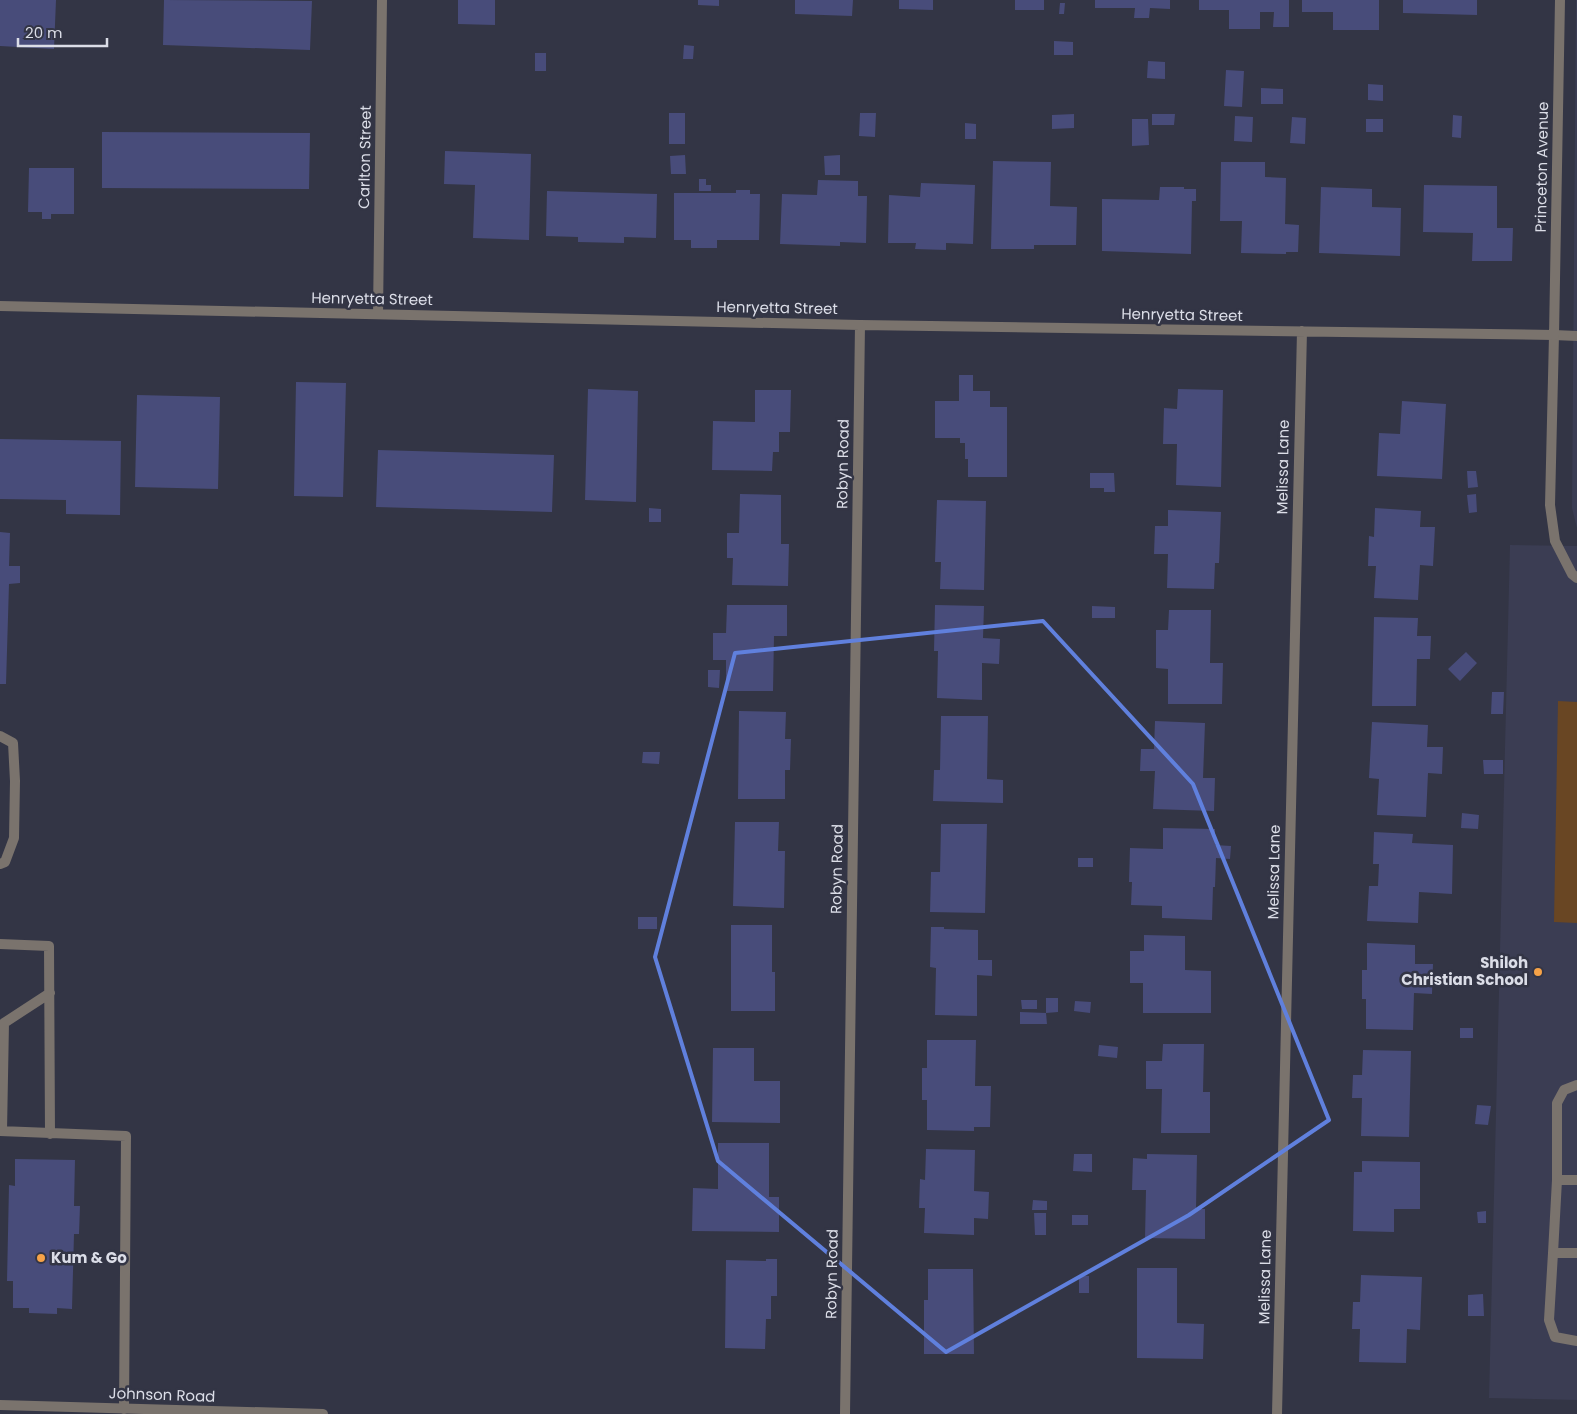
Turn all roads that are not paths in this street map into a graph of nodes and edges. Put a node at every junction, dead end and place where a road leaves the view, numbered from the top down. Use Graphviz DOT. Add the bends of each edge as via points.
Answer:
graph roads {
  1 [pos="382,0"];
  2 [pos="1560,0"];
  3 [pos="0,306"];
  4 [pos="378,314"];
  5 [pos="860,325"];
  6 [pos="1302,331"];
  7 [pos="1554,335"];
  8 [pos="1577,336"];
  9 [pos="1577,578"];
  10 [pos="0,736"];
  11 [pos="0,864"];
  12 [pos="0,944"];
  13 [pos="50,993"];
  14 [pos="1577,1085"];
  15 [pos="1,1132"];
  16 [pos="50,1134"];
  17 [pos="1557,1180"];
  18 [pos="1577,1180"];
  19 [pos="1553,1253"];
  20 [pos="1577,1253"];
  21 [pos="1577,1342"];
  22 [pos="0,1405"];
  23 [pos="124,1409"];
  24 [pos="323,1414"];
  25 [pos="845,1414"];
  26 [pos="1277,1414"];
  1 -- 4 [label="street, Carlton Street"];
  2 -- 7 [label="street, Princeton Avenue"];
  3 -- 4 [label="street, Henryetta Street"];
  4 -- 5 [label="street, Henryetta Street"];
  5 -- 6 [label="street, Henryetta Street"];
  5 -- 25 [label="street, Robyn Road"];
  6 -- 7 [label="street, Henryetta Street"];
  6 -- 26 [label="street, Melissa Lane"];
  7 -- 8 [label="street, Henryetta Street"];
  7 -- 9 [label="street, Princeton Avenue" via="1550,505 1555,541"];
  10 -- 11 [label="street" via="13,743 15,781 14,838 5,862"];
  12 -- 13 [label="street" via="50,946"];
  13 -- 15 [label="street" via="4,1023"];
  13 -- 16 [label="street"];
  14 -- 17 [label="street" via="1564,1090 1557,1103"];
  15 -- 16 [label="street"];
  16 -- 23 [label="street" via="126,1136"];
  17 -- 18 [label="street"];
  17 -- 19 [label="street"];
  19 -- 20 [label="street"];
  19 -- 21 [label="street" via="1549,1320 1555,1337"];
  22 -- 23 [label="street, Johnson Road"];
  23 -- 24 [label="street, Johnson Road"];
}
